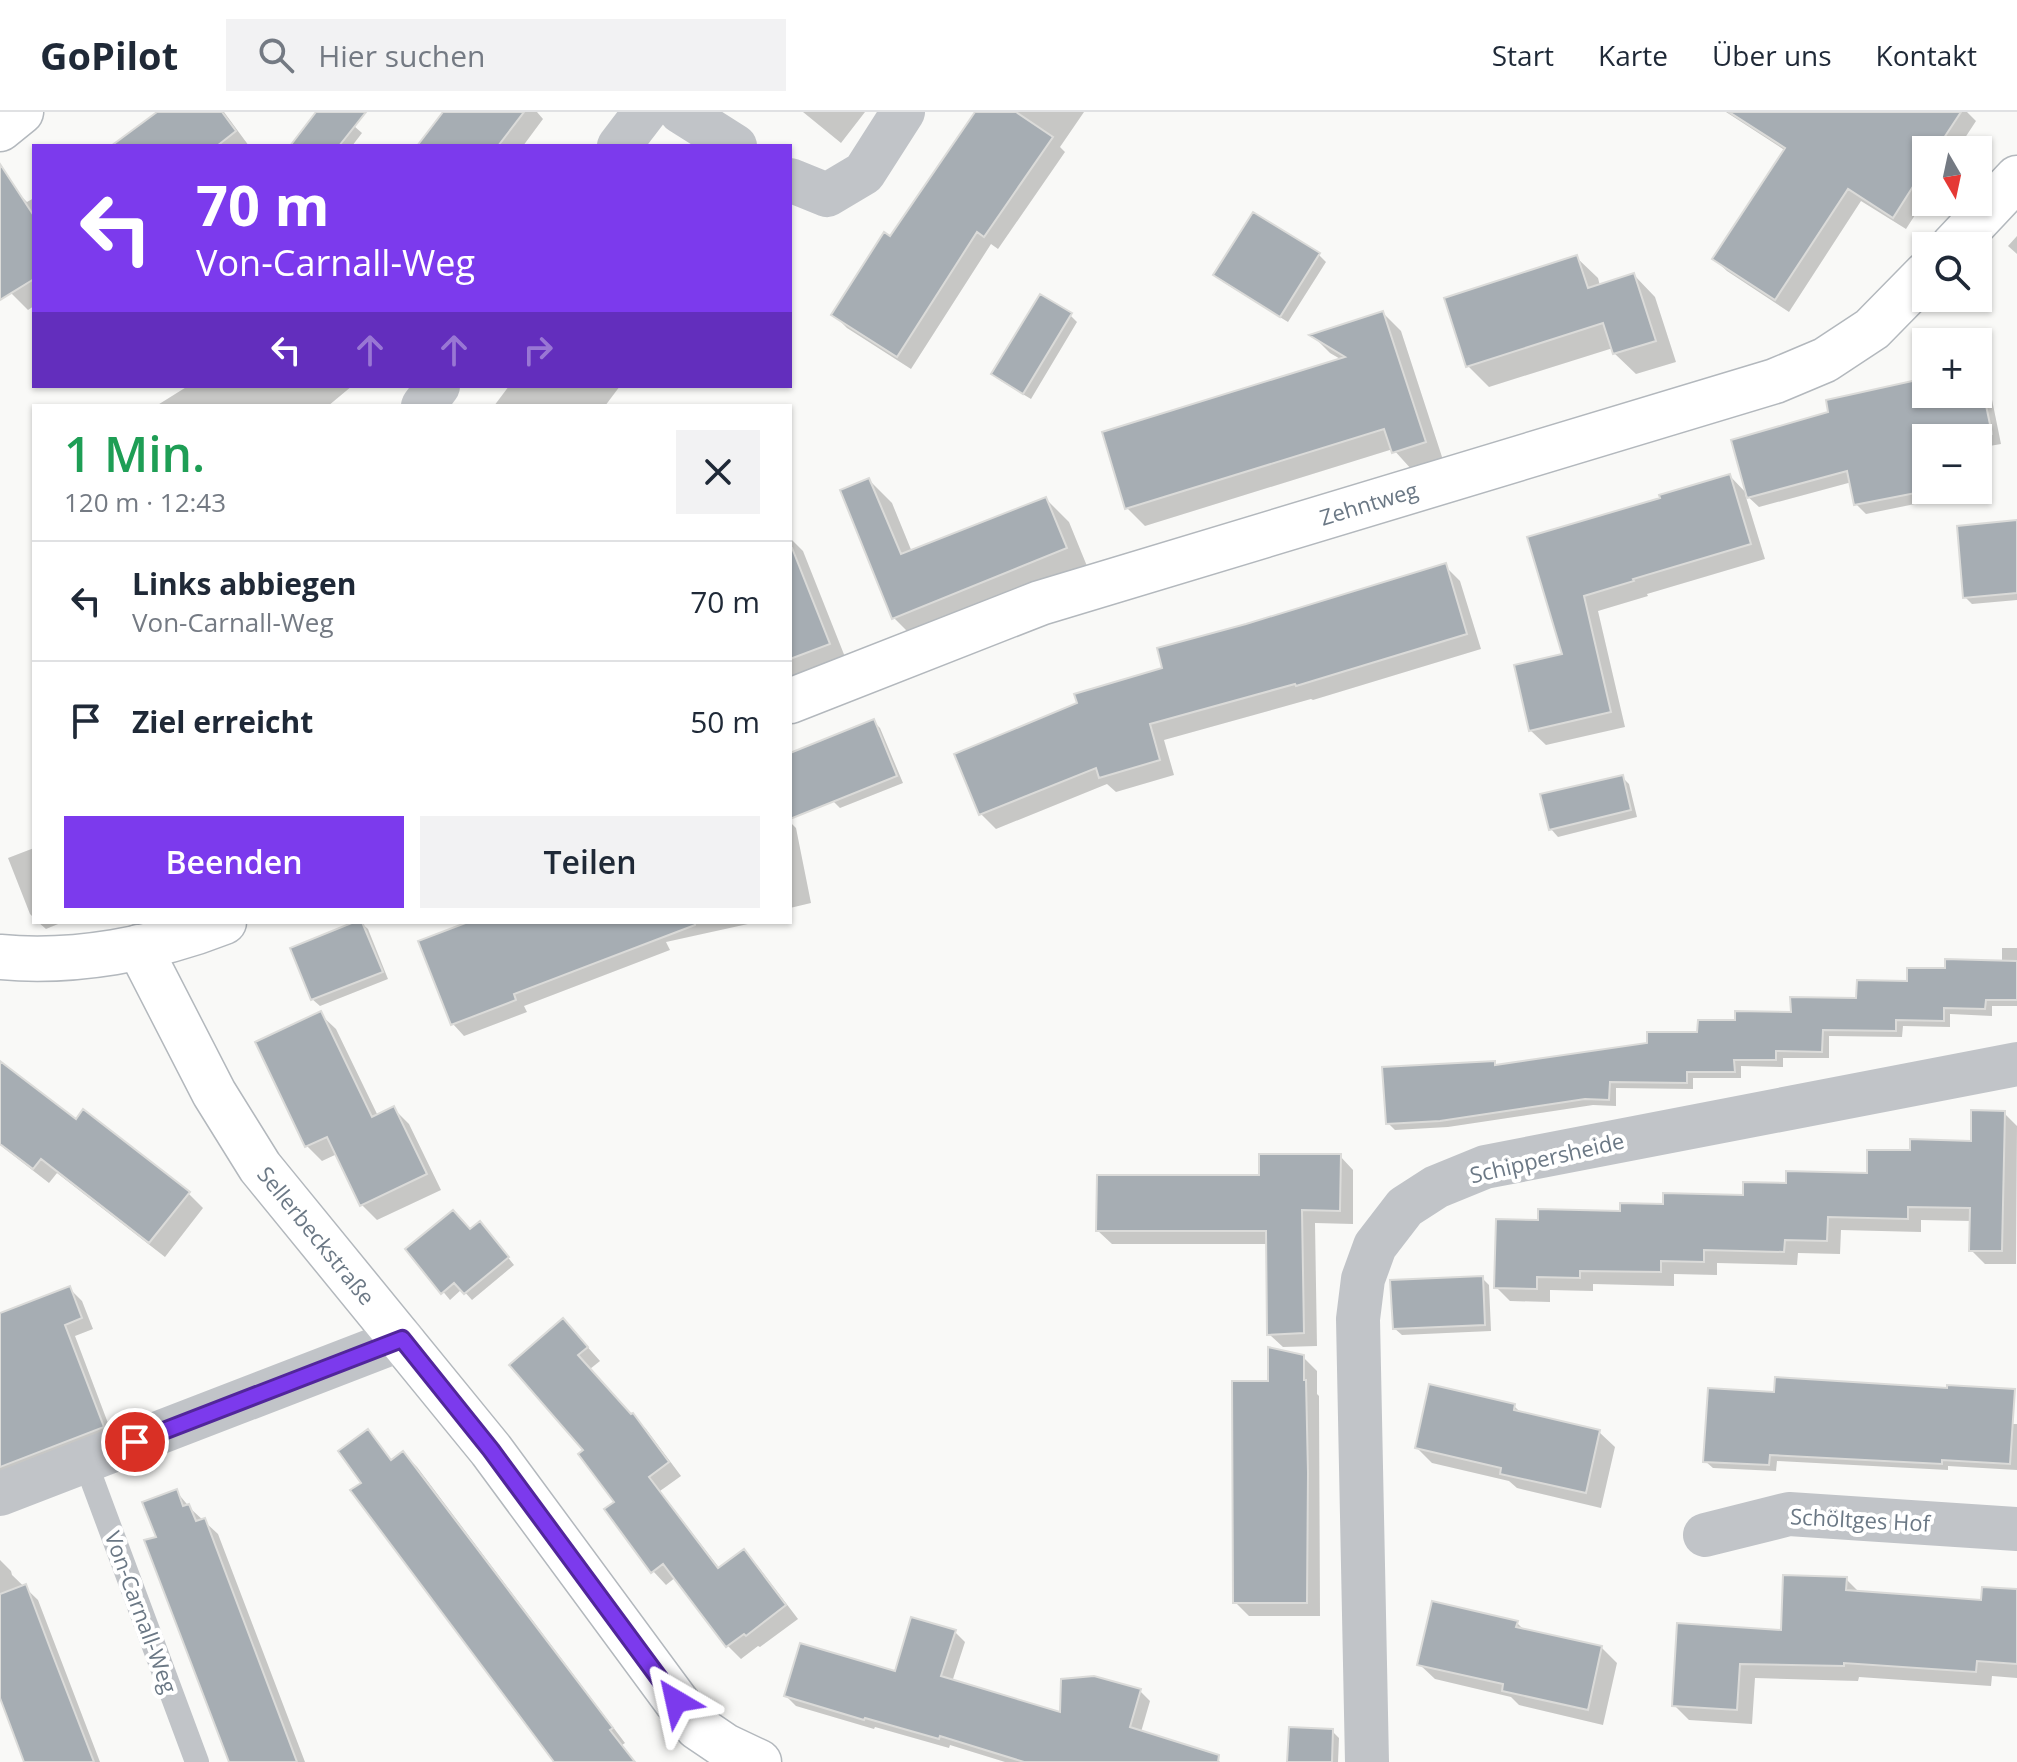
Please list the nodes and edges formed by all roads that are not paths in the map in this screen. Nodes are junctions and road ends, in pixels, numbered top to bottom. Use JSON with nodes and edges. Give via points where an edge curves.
{"nodes":[{"id":1,"x":21,"y":112,"type":"edge"},
{"id":2,"x":645,"y":112,"type":"edge"},
{"id":3,"x":681,"y":112,"type":"edge"},
{"id":4,"x":903,"y":112,"type":"edge"},
{"id":5,"x":0,"y":129,"type":"edge"},
{"id":6,"x":621,"y":144,"type":"edge"},
{"id":7,"x":732,"y":144,"type":"edge"},
{"id":8,"x":2017,"y":178,"type":"edge"},
{"id":9,"x":792,"y":181,"type":"edge"},
{"id":10,"x":1966,"y":232,"type":"edge"},
{"id":11,"x":1912,"y":288,"type":"edge"},
{"id":12,"x":792,"y":700,"type":"edge"},
{"id":13,"x":219,"y":924,"type":"edge"},
{"id":14,"x":139,"y":947,"type":"junction"},
{"id":15,"x":0,"y":957,"type":"edge"},
{"id":16,"x":2017,"y":1064,"type":"edge"},
{"id":17,"x":402,"y":1339,"type":"junction"},
{"id":18,"x":85,"y":1461,"type":"junction"},
{"id":19,"x":0,"y":1494,"type":"edge"},
{"id":20,"x":2017,"y":1529,"type":"edge"},
{"id":21,"x":1705,"y":1535,"type":"dead end"},
{"id":22,"x":737,"y":1757,"type":"edge"},
{"id":23,"x":197,"y":1762,"type":"edge"},
{"id":24,"x":1367,"y":1762,"type":"edge"}],
"edges":[{"from":1,"to":5,"type":"street"},
{"from":2,"to":6,"type":"street"},
{"from":3,"to":7,"type":"street"},
{"from":4,"to":9,"type":"street","via":[[864,173],[827,195]]},
{"from":8,"to":10,"type":"street"},
{"from":11,"to":12,"type":"street","name":"Zehntweg","via":[[1872,329],[1825,360],[1775,381],[1040,603]]},
{"from":13,"to":14,"type":"street"},
{"from":14,"to":15,"type":"street","via":[[93,955]]},
{"from":14,"to":17,"type":"street","name":"Sellerbeckstraße","via":[[214,1093],[260,1167]]},
{"from":16,"to":24,"type":"street","name":"Schippersheide","via":[[1485,1167],[1436,1187],[1405,1207],[1375,1246],[1363,1279],[1358,1319]]},
{"from":17,"to":18,"type":"street"},
{"from":17,"to":22,"type":"street","name":"Sellerbeckstraße","via":[[676,1701],[697,1727]]},
{"from":18,"to":19,"type":"street"},
{"from":18,"to":23,"type":"lane","name":"Von-Carnall-Weg"},
{"from":20,"to":21,"type":"street","name":"Schöltges Hof","via":[[1789,1514]]}]}
